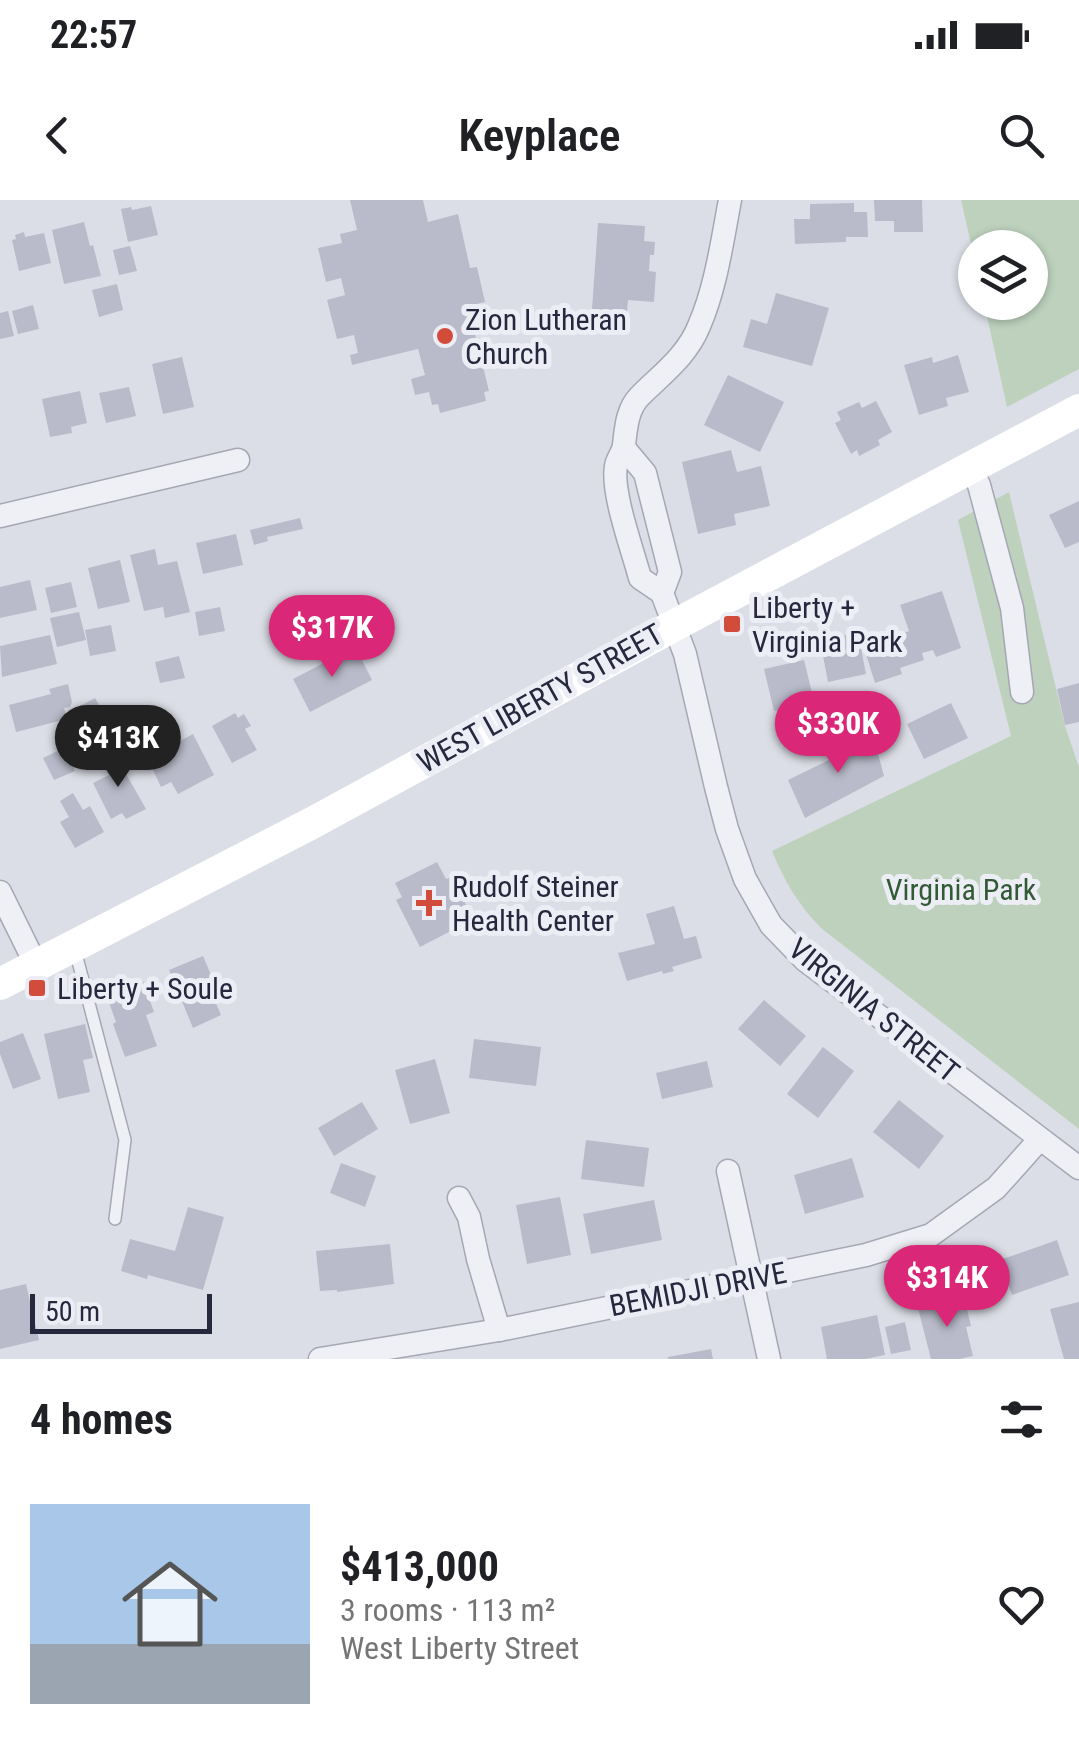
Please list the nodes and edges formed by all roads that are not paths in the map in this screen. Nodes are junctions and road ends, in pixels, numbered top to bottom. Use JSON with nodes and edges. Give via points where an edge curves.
{"nodes":[{"id":1,"x":730,"y":200,"type":"edge"},
{"id":2,"x":1079,"y":410,"type":"edge"},
{"id":3,"x":238,"y":460,"type":"dead end"},
{"id":4,"x":970,"y":468,"type":"junction"},
{"id":5,"x":0,"y":516,"type":"edge"},
{"id":6,"x":675,"y":625,"type":"junction"},
{"id":7,"x":1022,"y":692,"type":"dead end"},
{"id":8,"x":0,"y":892,"type":"edge"},
{"id":9,"x":74,"y":946,"type":"junction"},
{"id":10,"x":36,"y":965,"type":"junction"},
{"id":11,"x":0,"y":984,"type":"edge"},
{"id":12,"x":1040,"y":1140,"type":"junction"},
{"id":13,"x":1079,"y":1168,"type":"edge"},
{"id":14,"x":728,"y":1171,"type":"dead end"},
{"id":15,"x":459,"y":1198,"type":"dead end"},
{"id":16,"x":115,"y":1220,"type":"dead end"},
{"id":17,"x":753,"y":1278,"type":"junction"},
{"id":18,"x":498,"y":1330,"type":"junction"},
{"id":19,"x":320,"y":1359,"type":"edge"},
{"id":20,"x":769,"y":1359,"type":"edge"}],
"edges":[{"from":1,"to":6,"type":"street","name":"VIRGINIA STREET","via":[[699,328],[679,359],[638,398],[624,432],[624,448],[645,473],[670,572],[662,593]]},
{"from":2,"to":4,"type":"main road","name":"WEST LIBERTY STREET"},
{"from":3,"to":5,"type":"street"},
{"from":4,"to":6,"type":"main road","name":"WEST LIBERTY STREET"},
{"from":4,"to":7,"type":"street","via":[[1012,608]]},
{"from":6,"to":9,"type":"main road","name":"WEST LIBERTY STREET"},
{"from":6,"to":12,"type":"street","name":"VIRGINIA STREET","via":[[727,829],[771,926],[805,960]]},
{"from":8,"to":10,"type":"street"},
{"from":9,"to":10,"type":"main road","name":"WEST LIBERTY STREET"},
{"from":9,"to":16,"type":"lane","via":[[125,1140]]},
{"from":10,"to":11,"type":"main road","name":"WEST LIBERTY STREET"},
{"from":12,"to":13,"type":"street","name":"VIRGINIA STREET"},
{"from":12,"to":17,"type":"street","name":"BEMIDJI DRIVE","via":[[996,1188],[931,1234]]},
{"from":14,"to":17,"type":"street"},
{"from":15,"to":18,"type":"street","via":[[470,1217]]},
{"from":17,"to":18,"type":"street","name":"BEMIDJI DRIVE"},
{"from":17,"to":20,"type":"street"},
{"from":18,"to":19,"type":"street","name":"BEMIDJI DRIVE"}]}
